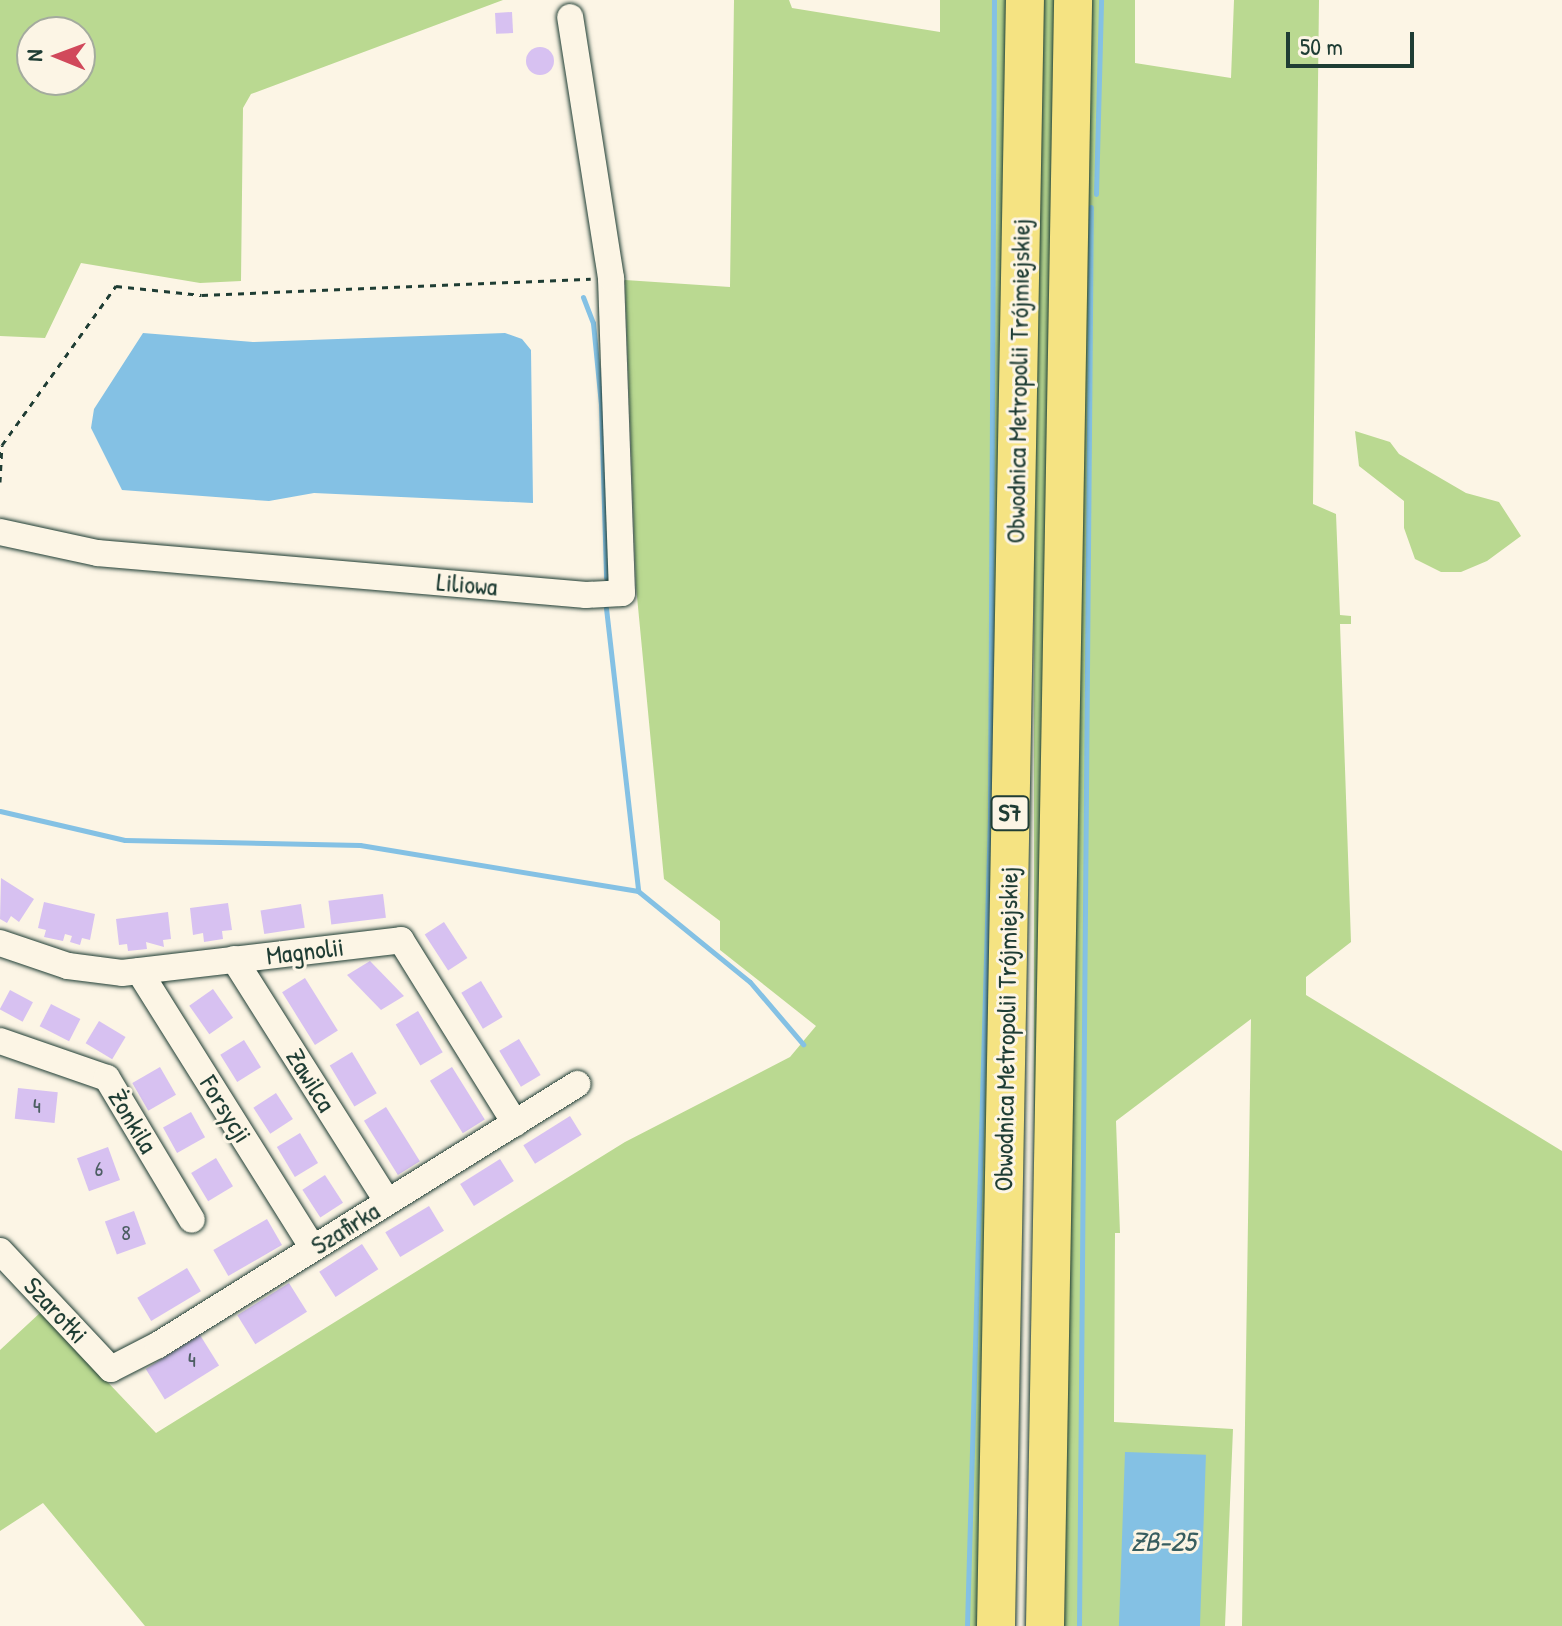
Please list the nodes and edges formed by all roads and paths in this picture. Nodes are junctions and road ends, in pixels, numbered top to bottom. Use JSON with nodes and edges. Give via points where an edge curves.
{"nodes":[{"id":1,"x":1025,"y":0,"type":"edge"},
{"id":2,"x":1073,"y":0,"type":"edge"},
{"id":3,"x":570,"y":17,"type":"dead end"},
{"id":4,"x":611,"y":278,"type":"junction"},
{"id":5,"x":0,"y":482,"type":"edge"},
{"id":6,"x":0,"y":532,"type":"edge"},
{"id":7,"x":3,"y":953,"type":"edge"},
{"id":8,"x":234,"y":959,"type":"junction"},
{"id":9,"x":139,"y":971,"type":"junction"},
{"id":10,"x":0,"y":1041,"type":"edge"},
{"id":11,"x":578,"y":1084,"type":"dead end"},
{"id":12,"x":515,"y":1123,"type":"junction"},
{"id":13,"x":387,"y":1201,"type":"junction"},
{"id":14,"x":192,"y":1220,"type":"dead end"},
{"id":15,"x":312,"y":1247,"type":"junction"},
{"id":16,"x":0,"y":1251,"type":"edge"},
{"id":17,"x":111,"y":1369,"type":"joint"},
{"id":18,"x":996,"y":1626,"type":"edge"},
{"id":19,"x":1045,"y":1626,"type":"edge"}],
"edges":[{"from":1,"to":18,"type":"highway","name":"Obwodnica Metropolii Trójmiejskiej","number":"S7"},
{"from":2,"to":19,"type":"highway","name":"Obwodnica Metropolii Trójmiejskiej","number":"S7"},
{"from":3,"to":4,"type":"street","name":"Liliowa"},
{"from":4,"to":5,"type":"path","via":[[202,295],[116,286],[2,445]]},
{"from":4,"to":6,"type":"street","name":"Liliowa","via":[[622,593],[586,595],[97,553]]},
{"from":7,"to":9,"type":"street","name":"Magnolii","via":[[101,972]]},
{"from":8,"to":9,"type":"street","name":"Magnolii"},
{"from":8,"to":12,"type":"street","name":"Magnolii","via":[[401,940]]},
{"from":8,"to":13,"type":"street","name":"Zawilca"},
{"from":9,"to":15,"type":"street","name":"Forsycji"},
{"from":10,"to":14,"type":"street","name":"Żonkila","via":[[107,1078]]},
{"from":11,"to":12,"type":"street","name":"Szafirka"},
{"from":12,"to":13,"type":"street","name":"Szafirka"},
{"from":13,"to":15,"type":"street","name":"Szafirka"},
{"from":15,"to":17,"type":"street","name":"Szafirka"},
{"from":16,"to":17,"type":"street","name":"Szarotki"}]}
